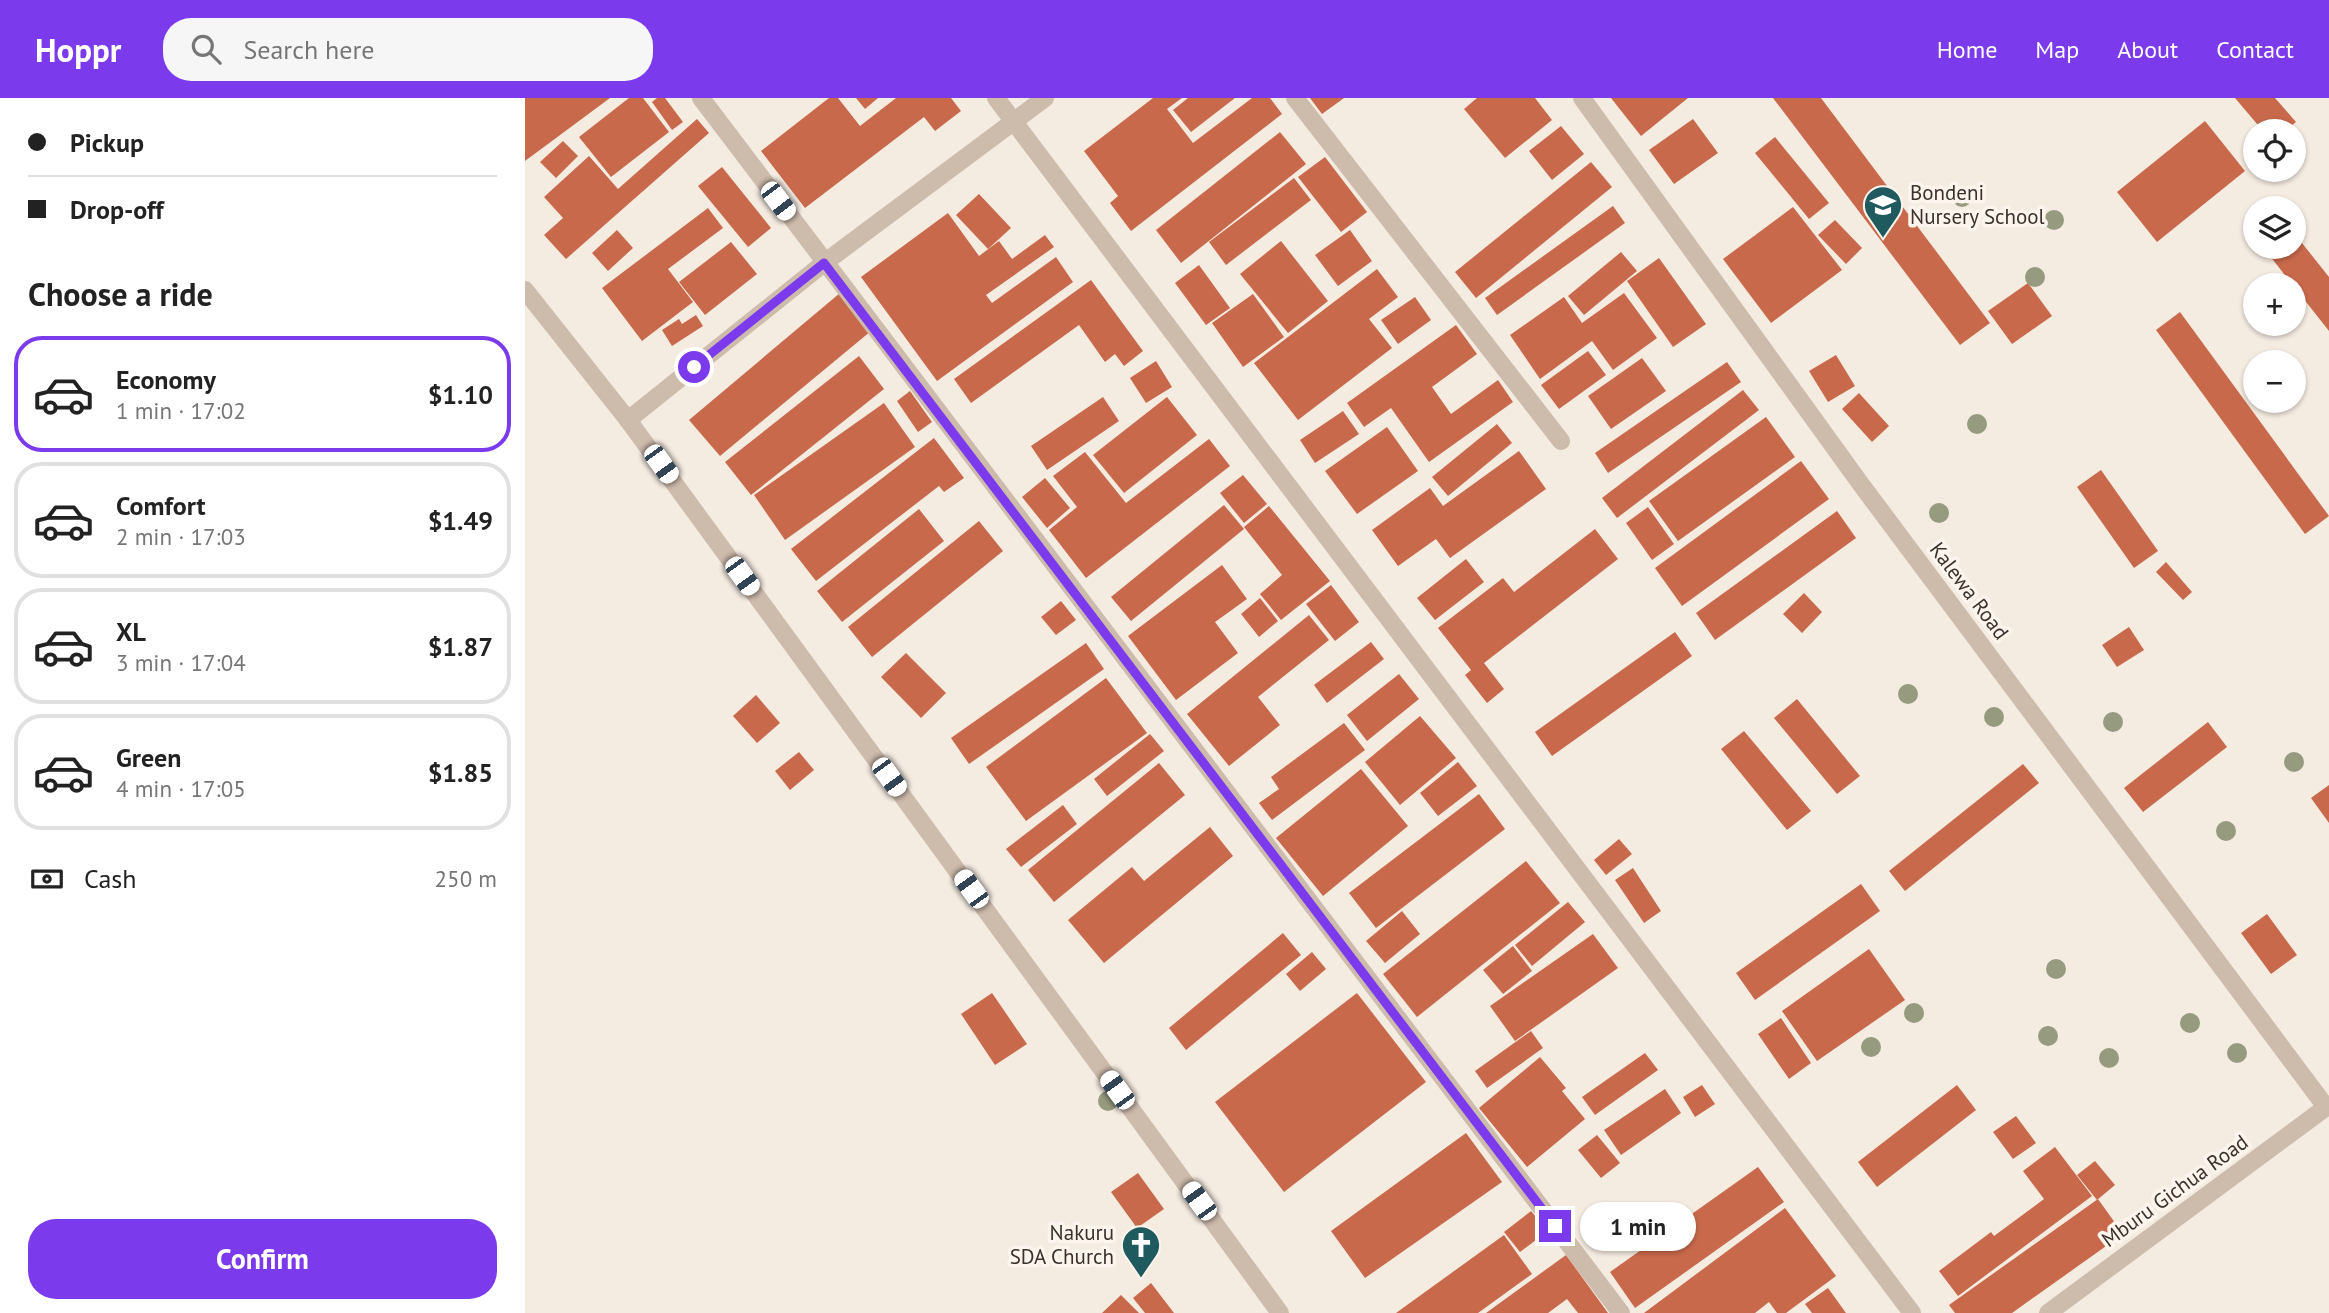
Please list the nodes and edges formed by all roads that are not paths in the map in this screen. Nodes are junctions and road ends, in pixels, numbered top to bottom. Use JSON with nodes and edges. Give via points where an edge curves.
{"nodes":[{"id":1,"x":701,"y":98,"type":"edge"},
{"id":2,"x":996,"y":98,"type":"edge"},
{"id":3,"x":1045,"y":98,"type":"edge"},
{"id":4,"x":1295,"y":98,"type":"edge"},
{"id":5,"x":1582,"y":98,"type":"edge"},
{"id":6,"x":1014,"y":122,"type":"junction"},
{"id":7,"x":824,"y":263,"type":"junction"},
{"id":8,"x":525,"y":290,"type":"edge"},
{"id":9,"x":628,"y":420,"type":"junction"},
{"id":10,"x":1561,"y":441,"type":"dead end"},
{"id":11,"x":2328,"y":1106,"type":"edge"},
{"id":12,"x":1280,"y":1313,"type":"edge"},
{"id":13,"x":1621,"y":1313,"type":"edge"},
{"id":14,"x":1913,"y":1313,"type":"edge"},
{"id":15,"x":2048,"y":1313,"type":"edge"}],
"edges":[{"from":1,"to":7,"type":"street"},
{"from":2,"to":6,"type":"street"},
{"from":3,"to":6,"type":"street"},
{"from":4,"to":10,"type":"street"},
{"from":5,"to":11,"type":"street","name":"Kalewa Road","via":[[1860,483]]},
{"from":6,"to":7,"type":"street"},
{"from":6,"to":14,"type":"street"},
{"from":7,"to":9,"type":"street"},
{"from":7,"to":13,"type":"street"},
{"from":8,"to":9,"type":"street"},
{"from":9,"to":12,"type":"street"},
{"from":11,"to":15,"type":"street","name":"Mburu Gichua Road"}]}
